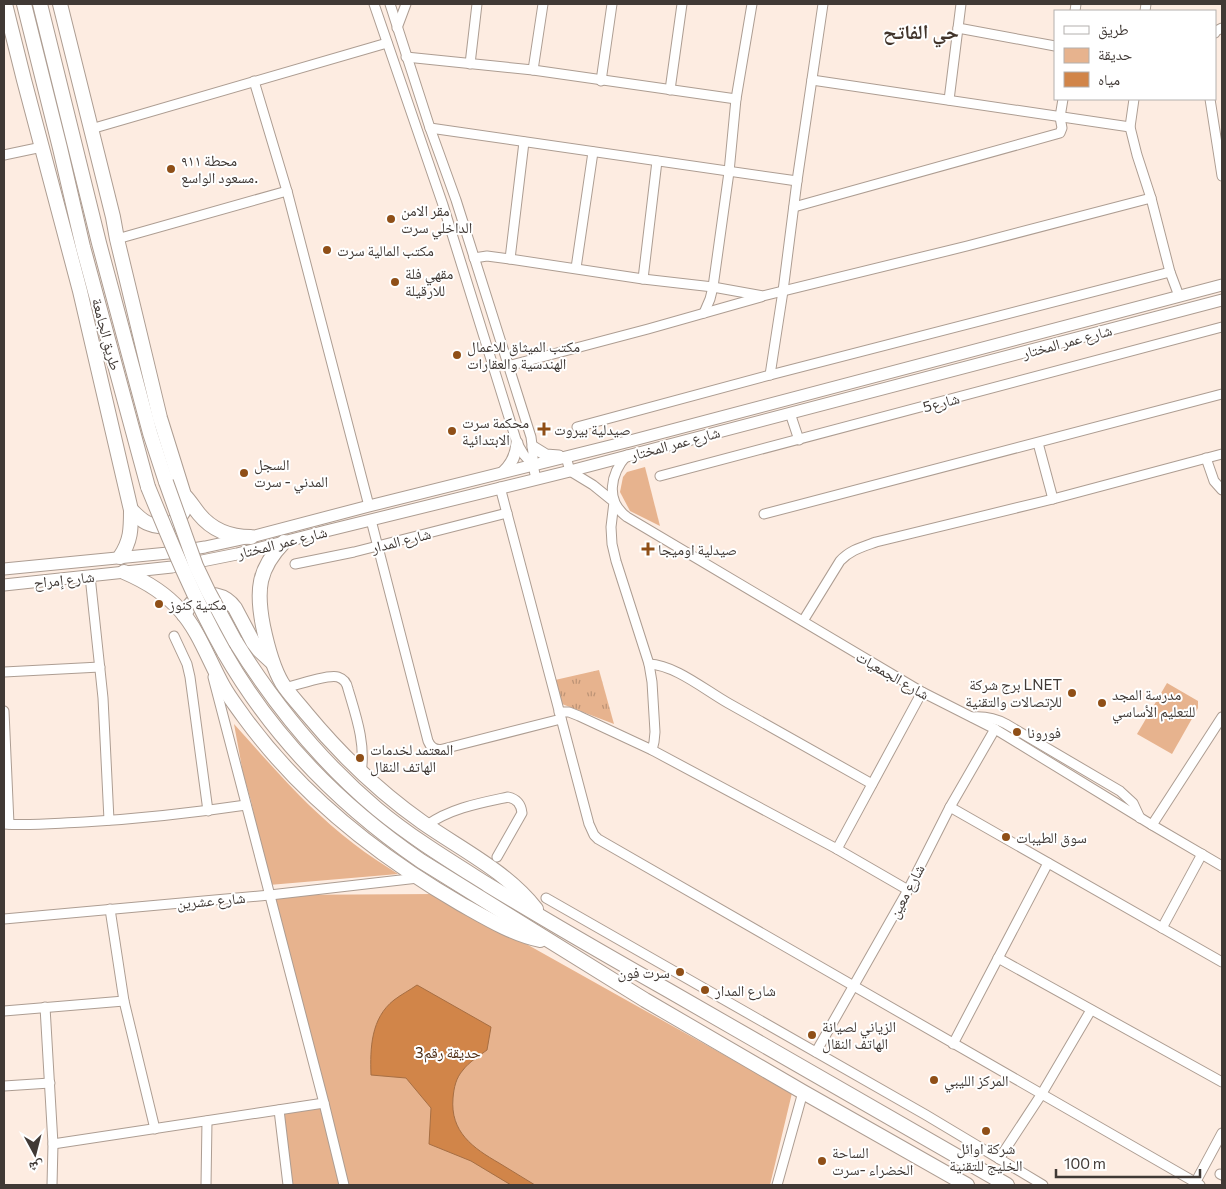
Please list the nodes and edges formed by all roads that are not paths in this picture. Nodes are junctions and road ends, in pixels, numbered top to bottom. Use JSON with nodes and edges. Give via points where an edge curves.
{"nodes":[{"id":1,"x":5,"y":4,"type":"edge"},
{"id":2,"x":24,"y":4,"type":"edge"},
{"id":3,"x":40,"y":4,"type":"edge"},
{"id":4,"x":60,"y":4,"type":"edge"},
{"id":5,"x":374,"y":4,"type":"edge"},
{"id":6,"x":390,"y":4,"type":"edge"},
{"id":7,"x":406,"y":4,"type":"edge"},
{"id":8,"x":477,"y":4,"type":"edge"},
{"id":9,"x":543,"y":4,"type":"edge"},
{"id":10,"x":612,"y":4,"type":"edge"},
{"id":11,"x":682,"y":4,"type":"edge"},
{"id":12,"x":752,"y":4,"type":"edge"},
{"id":13,"x":823,"y":4,"type":"edge"},
{"id":14,"x":961,"y":4,"type":"edge"},
{"id":15,"x":397,"y":28,"type":"junction"},
{"id":16,"x":958,"y":28,"type":"junction"},
{"id":17,"x":387,"y":43,"type":"junction"},
{"id":18,"x":1054,"y":46,"type":"edge"},
{"id":19,"x":406,"y":57,"type":"junction"},
{"id":20,"x":470,"y":64,"type":"junction"},
{"id":21,"x":533,"y":70,"type":"junction"},
{"id":22,"x":812,"y":80,"type":"junction"},
{"id":23,"x":254,"y":81,"type":"junction"},
{"id":24,"x":601,"y":81,"type":"junction"},
{"id":25,"x":670,"y":90,"type":"junction"},
{"id":26,"x":736,"y":99,"type":"junction"},
{"id":27,"x":949,"y":100,"type":"junction"},
{"id":28,"x":1063,"y":100,"type":"edge"},
{"id":29,"x":1134,"y":100,"type":"edge"},
{"id":30,"x":1210,"y":100,"type":"edge"},
{"id":31,"x":1212,"y":113,"type":"junction"},
{"id":32,"x":1222,"y":113,"type":"edge"},
{"id":33,"x":1060,"y":117,"type":"junction"},
{"id":34,"x":430,"y":128,"type":"junction"},
{"id":35,"x":1130,"y":128,"type":"junction"},
{"id":36,"x":91,"y":129,"type":"junction"},
{"id":37,"x":524,"y":142,"type":"junction"},
{"id":38,"x":42,"y":147,"type":"junction"},
{"id":39,"x":60,"y":148,"type":"junction"},
{"id":40,"x":592,"y":152,"type":"junction"},
{"id":41,"x":4,"y":155,"type":"edge"},
{"id":42,"x":657,"y":161,"type":"junction"},
{"id":43,"x":729,"y":172,"type":"junction"},
{"id":44,"x":1222,"y":176,"type":"edge"},
{"id":45,"x":797,"y":181,"type":"junction"},
{"id":46,"x":287,"y":191,"type":"junction"},
{"id":47,"x":1151,"y":198,"type":"junction"},
{"id":48,"x":456,"y":200,"type":"junction"},
{"id":49,"x":444,"y":205,"type":"junction"},
{"id":50,"x":794,"y":207,"type":"junction"},
{"id":51,"x":117,"y":238,"type":"junction"},
{"id":52,"x":67,"y":244,"type":"junction"},
{"id":53,"x":474,"y":258,"type":"junction"},
{"id":54,"x":510,"y":259,"type":"junction"},
{"id":55,"x":576,"y":268,"type":"junction"},
{"id":56,"x":1170,"y":272,"type":"junction"},
{"id":57,"x":642,"y":279,"type":"junction"},
{"id":58,"x":1222,"y":285,"type":"edge"},
{"id":59,"x":713,"y":288,"type":"junction"},
{"id":60,"x":783,"y":291,"type":"junction"},
{"id":61,"x":763,"y":296,"type":"junction"},
{"id":62,"x":1179,"y":296,"type":"junction"},
{"id":63,"x":1222,"y":300,"type":"edge"},
{"id":64,"x":704,"y":313,"type":"junction"},
{"id":65,"x":1222,"y":327,"type":"edge"},
{"id":66,"x":508,"y":366,"type":"junction"},
{"id":67,"x":770,"y":375,"type":"junction"},
{"id":68,"x":1222,"y":394,"type":"edge"},
{"id":69,"x":790,"y":413,"type":"junction"},
{"id":70,"x":578,"y":427,"type":"dead end"},
{"id":71,"x":799,"y":440,"type":"junction"},
{"id":72,"x":1038,"y":442,"type":"junction"},
{"id":73,"x":517,"y":443,"type":"junction"},
{"id":74,"x":532,"y":447,"type":"junction"},
{"id":75,"x":1222,"y":454,"type":"edge"},
{"id":76,"x":627,"y":455,"type":"junction"},
{"id":77,"x":566,"y":457,"type":"junction"},
{"id":78,"x":1206,"y":458,"type":"junction"},
{"id":79,"x":532,"y":465,"type":"junction"},
{"id":80,"x":570,"y":470,"type":"junction"},
{"id":81,"x":503,"y":472,"type":"junction"},
{"id":82,"x":660,"y":476,"type":"dead end"},
{"id":83,"x":536,"y":479,"type":"junction"},
{"id":84,"x":500,"y":487,"type":"junction"},
{"id":85,"x":1222,"y":490,"type":"edge"},
{"id":86,"x":184,"y":496,"type":"junction"},
{"id":87,"x":1053,"y":499,"type":"junction"},
{"id":88,"x":614,"y":502,"type":"junction"},
{"id":89,"x":369,"y":506,"type":"junction"},
{"id":90,"x":131,"y":510,"type":"junction"},
{"id":91,"x":507,"y":513,"type":"junction"},
{"id":92,"x":764,"y":514,"type":"dead end"},
{"id":93,"x":371,"y":520,"type":"junction"},
{"id":94,"x":251,"y":537,"type":"junction"},
{"id":95,"x":284,"y":542,"type":"junction"},
{"id":96,"x":377,"y":546,"type":"junction"},
{"id":97,"x":120,"y":557,"type":"junction"},
{"id":98,"x":295,"y":564,"type":"dead end"},
{"id":99,"x":4,"y":569,"type":"edge"},
{"id":100,"x":124,"y":572,"type":"junction"},
{"id":101,"x":90,"y":576,"type":"junction"},
{"id":102,"x":4,"y":585,"type":"edge"},
{"id":103,"x":184,"y":615,"type":"junction"},
{"id":104,"x":803,"y":621,"type":"junction"},
{"id":105,"x":174,"y":636,"type":"dead end"},
{"id":106,"x":273,"y":662,"type":"junction"},
{"id":107,"x":649,"y":664,"type":"junction"},
{"id":108,"x":100,"y":667,"type":"junction"},
{"id":109,"x":213,"y":668,"type":"junction"},
{"id":110,"x":4,"y":672,"type":"edge"},
{"id":111,"x":285,"y":688,"type":"junction"},
{"id":112,"x":922,"y":692,"type":"junction"},
{"id":113,"x":4,"y":711,"type":"edge"},
{"id":114,"x":560,"y":715,"type":"junction"},
{"id":115,"x":970,"y":717,"type":"junction"},
{"id":116,"x":1222,"y":718,"type":"edge"},
{"id":117,"x":4,"y":719,"type":"edge"},
{"id":118,"x":994,"y":729,"type":"junction"},
{"id":119,"x":652,"y":750,"type":"junction"},
{"id":120,"x":361,"y":773,"type":"junction"},
{"id":121,"x":872,"y":784,"type":"junction"},
{"id":122,"x":246,"y":805,"type":"junction"},
{"id":123,"x":950,"y":807,"type":"junction"},
{"id":124,"x":208,"y":811,"type":"junction"},
{"id":125,"x":1140,"y":818,"type":"junction"},
{"id":126,"x":109,"y":820,"type":"junction"},
{"id":127,"x":7,"y":824,"type":"edge"},
{"id":128,"x":427,"y":825,"type":"junction"},
{"id":129,"x":1152,"y":825,"type":"junction"},
{"id":130,"x":837,"y":849,"type":"junction"},
{"id":131,"x":1202,"y":854,"type":"junction"},
{"id":132,"x":497,"y":857,"type":"dead end"},
{"id":133,"x":1048,"y":863,"type":"junction"},
{"id":134,"x":1222,"y":866,"type":"edge"},
{"id":135,"x":418,"y":878,"type":"junction"},
{"id":136,"x":908,"y":890,"type":"junction"},
{"id":137,"x":270,"y":895,"type":"junction"},
{"id":138,"x":546,"y":898,"type":"dead end"},
{"id":139,"x":110,"y":909,"type":"junction"},
{"id":140,"x":543,"y":918,"type":"junction"},
{"id":141,"x":4,"y":919,"type":"edge"},
{"id":142,"x":1162,"y":928,"type":"junction"},
{"id":143,"x":553,"y":943,"type":"junction"},
{"id":144,"x":998,"y":958,"type":"junction"},
{"id":145,"x":1222,"y":962,"type":"edge"},
{"id":146,"x":854,"y":987,"type":"junction"},
{"id":147,"x":124,"y":1001,"type":"junction"},
{"id":148,"x":45,"y":1008,"type":"junction"},
{"id":149,"x":1091,"y":1010,"type":"junction"},
{"id":150,"x":4,"y":1011,"type":"edge"},
{"id":151,"x":953,"y":1044,"type":"junction"},
{"id":152,"x":816,"y":1052,"type":"junction"},
{"id":153,"x":1222,"y":1082,"type":"edge"},
{"id":154,"x":50,"y":1083,"type":"junction"},
{"id":155,"x":4,"y":1086,"type":"edge"},
{"id":156,"x":804,"y":1092,"type":"junction"},
{"id":157,"x":1042,"y":1094,"type":"junction"},
{"id":158,"x":324,"y":1102,"type":"junction"},
{"id":159,"x":279,"y":1110,"type":"junction"},
{"id":160,"x":207,"y":1120,"type":"junction"},
{"id":161,"x":155,"y":1129,"type":"junction"},
{"id":162,"x":1222,"y":1134,"type":"edge"},
{"id":163,"x":53,"y":1144,"type":"junction"},
{"id":164,"x":999,"y":1159,"type":"junction"},
{"id":165,"x":1197,"y":1184,"type":"edge"},
{"id":166,"x":52,"y":1185,"type":"edge"},
{"id":167,"x":206,"y":1185,"type":"edge"},
{"id":168,"x":288,"y":1185,"type":"edge"},
{"id":169,"x":344,"y":1185,"type":"edge"},
{"id":170,"x":777,"y":1185,"type":"edge"},
{"id":171,"x":967,"y":1185,"type":"edge"},
{"id":172,"x":1007,"y":1185,"type":"edge"},
{"id":173,"x":1043,"y":1185,"type":"edge"}],
"edges":[{"from":1,"to":38,"type":"highway"},
{"from":2,"to":39,"type":"highway","name":"طريق الجامعة"},
{"from":3,"to":140,"type":"highway","bridge":true,"via":[[150,434],[196,566],[212,600],[255,673],[282,710],[350,785],[434,852]]},
{"from":4,"to":36,"type":"highway"},
{"from":5,"to":17,"type":"street"},
{"from":6,"to":15,"type":"street"},
{"from":7,"to":15,"type":"street"},
{"from":8,"to":20,"type":"street"},
{"from":9,"to":21,"type":"street"},
{"from":10,"to":24,"type":"street"},
{"from":11,"to":25,"type":"street"},
{"from":12,"to":26,"type":"street"},
{"from":13,"to":22,"type":"street"},
{"from":14,"to":16,"type":"street"},
{"from":15,"to":19,"type":"street"},
{"from":16,"to":18,"type":"street"},
{"from":16,"to":27,"type":"street"},
{"from":17,"to":23,"type":"street"},
{"from":17,"to":49,"type":"street"},
{"from":19,"to":20,"type":"street"},
{"from":19,"to":34,"type":"street"},
{"from":20,"to":21,"type":"street"},
{"from":21,"to":24,"type":"street"},
{"from":22,"to":27,"type":"street"},
{"from":22,"to":45,"type":"street"},
{"from":23,"to":36,"type":"street"},
{"from":23,"to":46,"type":"street"},
{"from":24,"to":25,"type":"street"},
{"from":25,"to":26,"type":"street"},
{"from":26,"to":43,"type":"street"},
{"from":27,"to":33,"type":"street"},
{"from":28,"to":33,"type":"street"},
{"from":29,"to":35,"type":"street"},
{"from":30,"to":31,"type":"street"},
{"from":31,"to":32,"type":"street"},
{"from":31,"to":44,"type":"street"},
{"from":33,"to":35,"type":"street"},
{"from":33,"to":50,"type":"street","via":[[1060,133]]},
{"from":34,"to":37,"type":"street"},
{"from":34,"to":48,"type":"street"},
{"from":35,"to":47,"type":"street"},
{"from":36,"to":51,"type":"highway"},
{"from":37,"to":40,"type":"street"},
{"from":37,"to":54,"type":"street"},
{"from":38,"to":41,"type":"street"},
{"from":38,"to":52,"type":"highway"},
{"from":39,"to":52,"type":"highway","via":[[56,166],[67,211]]},
{"from":39,"to":143,"type":"highway","name":"طريق الجامعة","bridge":true,"via":[[83,247],[148,487],[194,596],[247,690],[273,725],[336,793],[391,840]]},
{"from":40,"to":42,"type":"street"},
{"from":40,"to":55,"type":"street"},
{"from":42,"to":43,"type":"street"},
{"from":42,"to":57,"type":"street"},
{"from":43,"to":45,"type":"street"},
{"from":43,"to":59,"type":"street"},
{"from":45,"to":50,"type":"street"},
{"from":46,"to":51,"type":"street"},
{"from":46,"to":89,"type":"street"},
{"from":47,"to":56,"type":"street"},
{"from":47,"to":60,"type":"street"},
{"from":48,"to":49,"type":"street"},
{"from":48,"to":53,"type":"street"},
{"from":49,"to":73,"type":"street"},
{"from":50,"to":60,"type":"street"},
{"from":51,"to":86,"type":"highway","via":[[160,418]]},
{"from":52,"to":90,"type":"highway"},
{"from":53,"to":54,"type":"street"},
{"from":53,"to":66,"type":"street"},
{"from":54,"to":55,"type":"street"},
{"from":55,"to":57,"type":"street"},
{"from":56,"to":62,"type":"street"},
{"from":56,"to":67,"type":"street"},
{"from":57,"to":59,"type":"street"},
{"from":58,"to":62,"type":"main road","name":"شارع عمر المختار"},
{"from":59,"to":61,"type":"street"},
{"from":59,"to":64,"type":"street"},
{"from":60,"to":61,"type":"street"},
{"from":60,"to":67,"type":"street"},
{"from":61,"to":64,"type":"street"},
{"from":62,"to":77,"type":"main road","name":"شارع عمر المختار"},
{"from":63,"to":69,"type":"main road","name":"شارع عمر المختار"},
{"from":64,"to":66,"type":"street"},
{"from":65,"to":71,"type":"street","name":"شارع5"},
{"from":66,"to":74,"type":"street"},
{"from":67,"to":70,"type":"street"},
{"from":68,"to":72,"type":"street"},
{"from":69,"to":71,"type":"street"},
{"from":69,"to":76,"type":"main road","name":"شارع عمر المختار"},
{"from":71,"to":82,"type":"street","name":"شارع5"},
{"from":72,"to":87,"type":"street"},
{"from":72,"to":92,"type":"street"},
{"from":73,"to":79,"type":"street"},
{"from":73,"to":81,"type":"main road","via":[[515,456]]},
{"from":74,"to":77,"type":"main road","via":[[546,455]]},
{"from":74,"to":79,"type":"street"},
{"from":75,"to":78,"type":"street"},
{"from":76,"to":80,"type":"main road","name":"شارع عمر المختار"},
{"from":76,"to":88,"type":"street","via":[[614,475]]},
{"from":77,"to":79,"type":"main road","name":"شارع عمر المختار"},
{"from":77,"to":80,"type":"street"},
{"from":78,"to":85,"type":"street","via":[[1214,481]]},
{"from":78,"to":87,"type":"street"},
{"from":79,"to":81,"type":"main road","name":"شارع عمر المختار"},
{"from":79,"to":83,"type":"street"},
{"from":80,"to":83,"type":"main road","name":"شارع عمر المختار"},
{"from":80,"to":88,"type":"street","name":"شارع الجمعيات"},
{"from":81,"to":89,"type":"main road","name":"شارع عمر المختار"},
{"from":83,"to":84,"type":"main road","name":"شارع عمر المختار"},
{"from":84,"to":91,"type":"street"},
{"from":84,"to":93,"type":"main road","name":"شارع عمر المختار"},
{"from":86,"to":90,"type":"highway","via":[[182,514],[167,525],[148,524]]},
{"from":86,"to":94,"type":"highway","via":[[216,529],[239,537]]},
{"from":87,"to":104,"type":"street","via":[[876,542],[847,554],[840,560]]},
{"from":88,"to":104,"type":"street","name":"شارع الجمعيات","via":[[627,518]]},
{"from":88,"to":107,"type":"street","via":[[613,552]]},
{"from":89,"to":94,"type":"main road","name":"شارع عمر المختار"},
{"from":90,"to":97,"type":"highway","via":[[129,542]]},
{"from":91,"to":96,"type":"street","name":"شارع المدار"},
{"from":91,"to":114,"type":"street"},
{"from":93,"to":95,"type":"main road","name":"شارع عمر المختار"},
{"from":93,"to":96,"type":"street"},
{"from":94,"to":97,"type":"main road","name":"شارع عمر المختار","via":[[187,550]]},
{"from":95,"to":100,"type":"main road","name":"شارع عمر المختار","via":[[189,564]]},
{"from":95,"to":106,"type":"highway","via":[[267,563],[259,594]]},
{"from":96,"to":98,"type":"street","name":"شارع المدار"},
{"from":96,"to":114,"type":"street","via":[[431,746],[436,750],[443,749]]},
{"from":97,"to":99,"type":"main road","name":"شارع إمراح"},
{"from":100,"to":101,"type":"main road","name":"شارع إمراح"},
{"from":100,"to":103,"type":"highway","via":[[155,588]]},
{"from":101,"to":102,"type":"main road","name":"شارع إمراح"},
{"from":101,"to":108,"type":"street"},
{"from":103,"to":106,"type":"highway","via":[[193,602],[203,596],[224,598],[232,604],[259,650]]},
{"from":103,"to":109,"type":"highway"},
{"from":104,"to":112,"type":"street","name":"شارع الجمعيات"},
{"from":105,"to":124,"type":"street","via":[[190,676]]},
{"from":106,"to":111,"type":"highway"},
{"from":107,"to":119,"type":"street","via":[[655,732]]},
{"from":107,"to":121,"type":"street","via":[[673,670]]},
{"from":108,"to":110,"type":"street"},
{"from":108,"to":126,"type":"street"},
{"from":109,"to":122,"type":"street"},
{"from":109,"to":135,"type":"highway","via":[[249,723],[295,778],[330,812]]},
{"from":111,"to":120,"type":"highway"},
{"from":111,"to":120,"type":"street","via":[[329,677],[339,677],[345,682],[362,744]]},
{"from":112,"to":115,"type":"street","name":"شارع الجمعيات"},
{"from":112,"to":121,"type":"street"},
{"from":113,"to":117,"type":"street"},
{"from":114,"to":119,"type":"street","via":[[569,712]]},
{"from":114,"to":146,"type":"street","via":[[589,824],[598,840]]},
{"from":115,"to":118,"type":"street","name":"شارع الجمعيات"},
{"from":115,"to":125,"type":"street","via":[[992,718],[1006,724],[1120,791],[1133,803]]},
{"from":116,"to":129,"type":"street"},
{"from":117,"to":127,"type":"street"},
{"from":118,"to":123,"type":"street","name":"شارع معين"},
{"from":118,"to":125,"type":"street","name":"شارع الجمعيات"},
{"from":119,"to":130,"type":"street"},
{"from":120,"to":128,"type":"highway"},
{"from":121,"to":130,"type":"street"},
{"from":122,"to":124,"type":"street"},
{"from":122,"to":137,"type":"street"},
{"from":123,"to":133,"type":"street"},
{"from":123,"to":136,"type":"street","name":"شارع معين"},
{"from":124,"to":126,"type":"street"},
{"from":125,"to":129,"type":"street","name":"شارع الجمعيات"},
{"from":126,"to":127,"type":"street"},
{"from":128,"to":132,"type":"street","via":[[455,810],[508,797],[514,799],[519,802],[522,813]]},
{"from":128,"to":140,"type":"highway","via":[[511,882]]},
{"from":129,"to":131,"type":"street","name":"شارع الجمعيات"},
{"from":130,"to":136,"type":"street"},
{"from":131,"to":134,"type":"street","name":"شارع الجمعيات"},
{"from":131,"to":142,"type":"street"},
{"from":133,"to":142,"type":"street"},
{"from":133,"to":144,"type":"street"},
{"from":135,"to":137,"type":"street","name":"شارع عشرين"},
{"from":135,"to":143,"type":"highway","via":[[488,919],[531,938]]},
{"from":136,"to":146,"type":"street","name":"شارع معين"},
{"from":137,"to":139,"type":"street","name":"شارع عشرين"},
{"from":137,"to":158,"type":"street"},
{"from":138,"to":152,"type":"street"},
{"from":139,"to":141,"type":"street","name":"شارع عشرين"},
{"from":139,"to":147,"type":"street"},
{"from":140,"to":172,"type":"highway"},
{"from":142,"to":145,"type":"street"},
{"from":143,"to":156,"type":"highway","name":"طريق الجامعة"},
{"from":144,"to":149,"type":"street"},
{"from":144,"to":151,"type":"street"},
{"from":146,"to":151,"type":"street"},
{"from":146,"to":152,"type":"street","name":"شارع معين"},
{"from":147,"to":148,"type":"street"},
{"from":147,"to":161,"type":"street"},
{"from":148,"to":150,"type":"street"},
{"from":148,"to":154,"type":"street"},
{"from":149,"to":153,"type":"street"},
{"from":149,"to":157,"type":"street"},
{"from":151,"to":157,"type":"street"},
{"from":152,"to":164,"type":"street"},
{"from":154,"to":155,"type":"street"},
{"from":154,"to":163,"type":"street"},
{"from":156,"to":170,"type":"street"},
{"from":156,"to":171,"type":"highway","name":"طريق الجامعة"},
{"from":157,"to":164,"type":"street"},
{"from":157,"to":165,"type":"street"},
{"from":158,"to":159,"type":"street"},
{"from":158,"to":169,"type":"street"},
{"from":159,"to":160,"type":"street"},
{"from":159,"to":168,"type":"street"},
{"from":160,"to":161,"type":"street"},
{"from":160,"to":167,"type":"street"},
{"from":161,"to":163,"type":"street"},
{"from":162,"to":165,"type":"street"},
{"from":163,"to":166,"type":"street"},
{"from":164,"to":173,"type":"street"}]}
